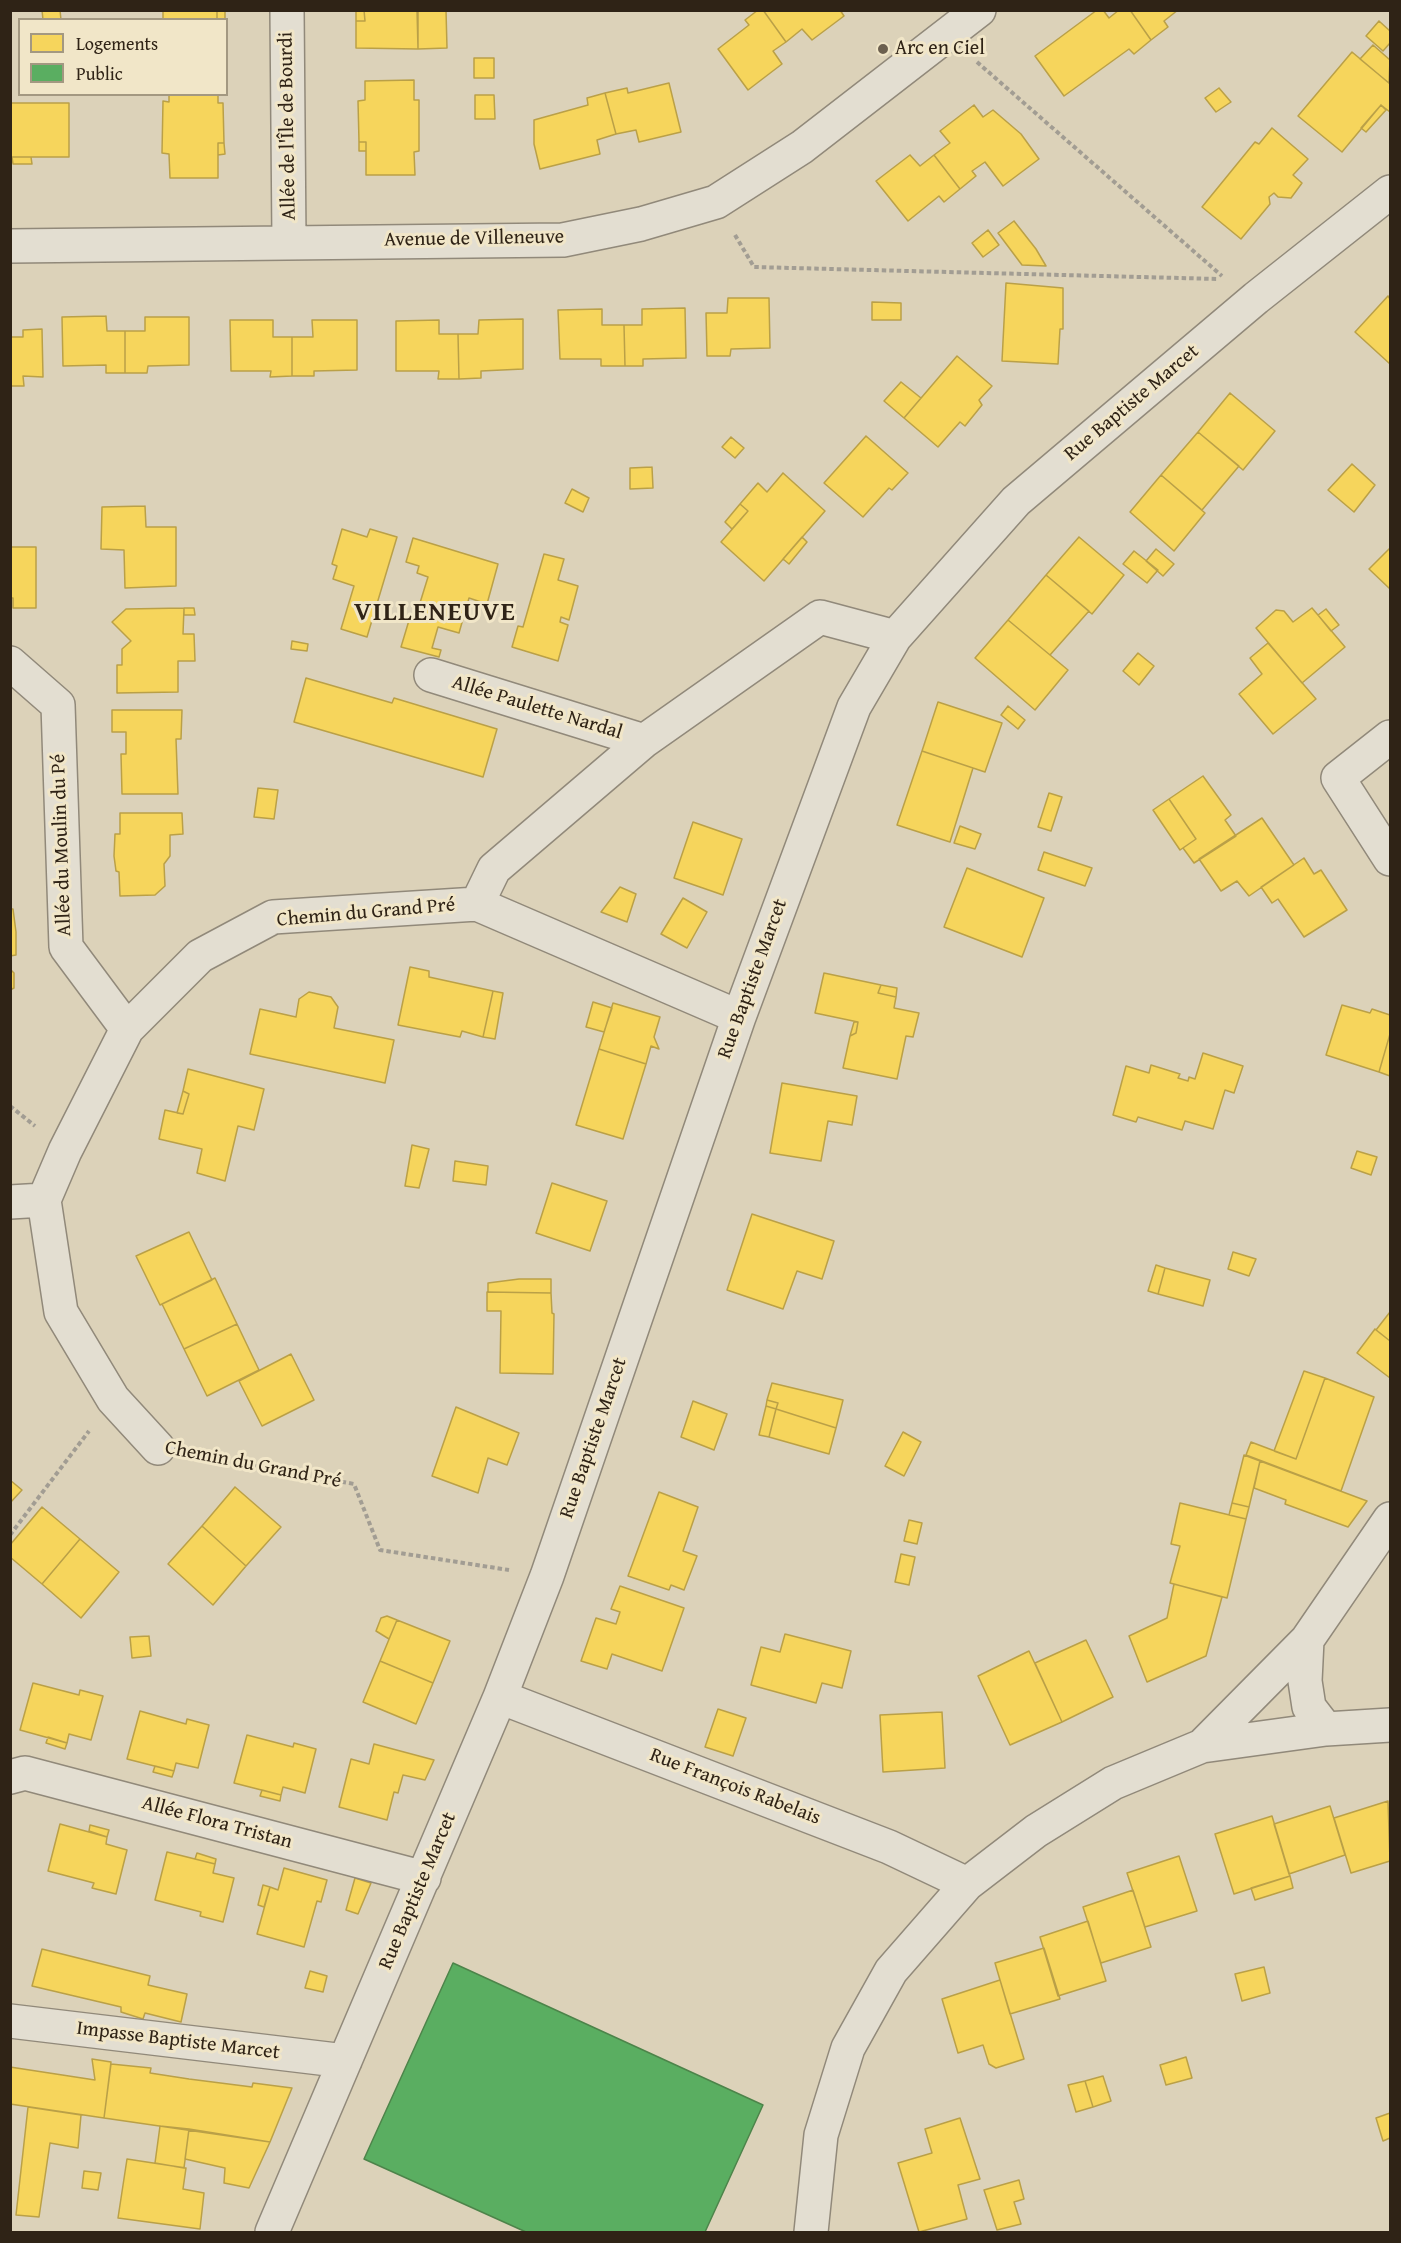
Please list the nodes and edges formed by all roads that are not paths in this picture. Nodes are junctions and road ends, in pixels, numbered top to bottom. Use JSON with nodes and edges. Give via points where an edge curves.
{"nodes":[{"id":1,"x":287,"y":10,"type":"edge"},
{"id":2,"x":979,"y":10,"type":"edge"},
{"id":3,"x":1390,"y":192,"type":"edge"},
{"id":4,"x":289,"y":241,"type":"junction"},
{"id":5,"x":10,"y":246,"type":"edge"},
{"id":6,"x":895,"y":637,"type":"junction"},
{"id":7,"x":10,"y":663,"type":"edge"},
{"id":8,"x":431,"y":675,"type":"dead end"},
{"id":9,"x":1390,"y":737,"type":"edge"},
{"id":10,"x":644,"y":741,"type":"junction"},
{"id":11,"x":1390,"y":859,"type":"edge"},
{"id":12,"x":477,"y":904,"type":"junction"},
{"id":13,"x":739,"y":1017,"type":"junction"},
{"id":14,"x":127,"y":1029,"type":"junction"},
{"id":15,"x":44,"y":1200,"type":"junction"},
{"id":16,"x":10,"y":1202,"type":"edge"},
{"id":17,"x":158,"y":1448,"type":"road end"},
{"id":18,"x":1390,"y":1519,"type":"edge"},
{"id":19,"x":1307,"y":1640,"type":"junction"},
{"id":20,"x":500,"y":1697,"type":"junction"},
{"id":21,"x":1390,"y":1725,"type":"edge"},
{"id":22,"x":1326,"y":1729,"type":"junction"},
{"id":23,"x":1202,"y":1746,"type":"junction"},
{"id":24,"x":10,"y":1777,"type":"edge"},
{"id":25,"x":424,"y":1878,"type":"junction"},
{"id":26,"x":966,"y":1884,"type":"junction"},
{"id":27,"x":10,"y":2021,"type":"edge"},
{"id":28,"x":345,"y":2061,"type":"junction"},
{"id":29,"x":272,"y":2232,"type":"edge"},
{"id":30,"x":811,"y":2232,"type":"edge"}],
"edges":[{"from":1,"to":4,"type":"street","name":"Allée de l'Île de Bourdi"},
{"from":2,"to":4,"type":"street","name":"Avenue de Villeneuve","via":[[802,147],[716,202],[641,224],[562,240]]},
{"from":3,"to":6,"type":"street","name":"Rue Baptiste Marcet","via":[[1256,298],[1016,501]]},
{"from":4,"to":5,"type":"street","name":"Avenue de Villeneuve"},
{"from":6,"to":10,"type":"street","via":[[820,617]]},
{"from":6,"to":13,"type":"street","name":"Rue Baptiste Marcet","via":[[854,707]]},
{"from":7,"to":14,"type":"street","name":"Allée du Moulin du Pé","via":[[58,705],[66,947]]},
{"from":8,"to":10,"type":"street","name":"Allée Paulette Nardal"},
{"from":9,"to":11,"type":"street","via":[[1338,778]]},
{"from":10,"to":12,"type":"street","via":[[494,869]]},
{"from":12,"to":13,"type":"street","name":"Chemin du Grand Pré"},
{"from":12,"to":14,"type":"street","name":"Chemin du Grand Pré","via":[[273,917],[200,956]]},
{"from":13,"to":20,"type":"street","name":"Rue Baptiste Marcet","via":[[547,1576]]},
{"from":14,"to":15,"type":"street","name":"Chemin du Grand Pré","via":[[64,1151]]},
{"from":15,"to":16,"type":"street"},
{"from":15,"to":17,"type":"street","name":"Chemin du Grand Pré","via":[[61,1312],[113,1399]]},
{"from":18,"to":19,"type":"street"},
{"from":19,"to":22,"type":"street","via":[[1305,1680],[1309,1707]]},
{"from":19,"to":23,"type":"street"},
{"from":20,"to":25,"type":"street","name":"Rue Baptiste Marcet"},
{"from":20,"to":26,"type":"street","name":"Rue François Rabelais","via":[[889,1847]]},
{"from":21,"to":22,"type":"street"},
{"from":22,"to":23,"type":"street"},
{"from":23,"to":26,"type":"street","via":[[1113,1783],[1035,1831]]},
{"from":24,"to":25,"type":"street","name":"Allée Flora Tristan","via":[[25,1773]]},
{"from":25,"to":28,"type":"street","name":"Rue Baptiste Marcet"},
{"from":26,"to":30,"type":"street","via":[[891,1971],[848,2048],[821,2135]]},
{"from":27,"to":28,"type":"street","name":"Impasse Baptiste Marcet"},
{"from":28,"to":29,"type":"street","name":"Rue Baptiste Marcet"}]}
